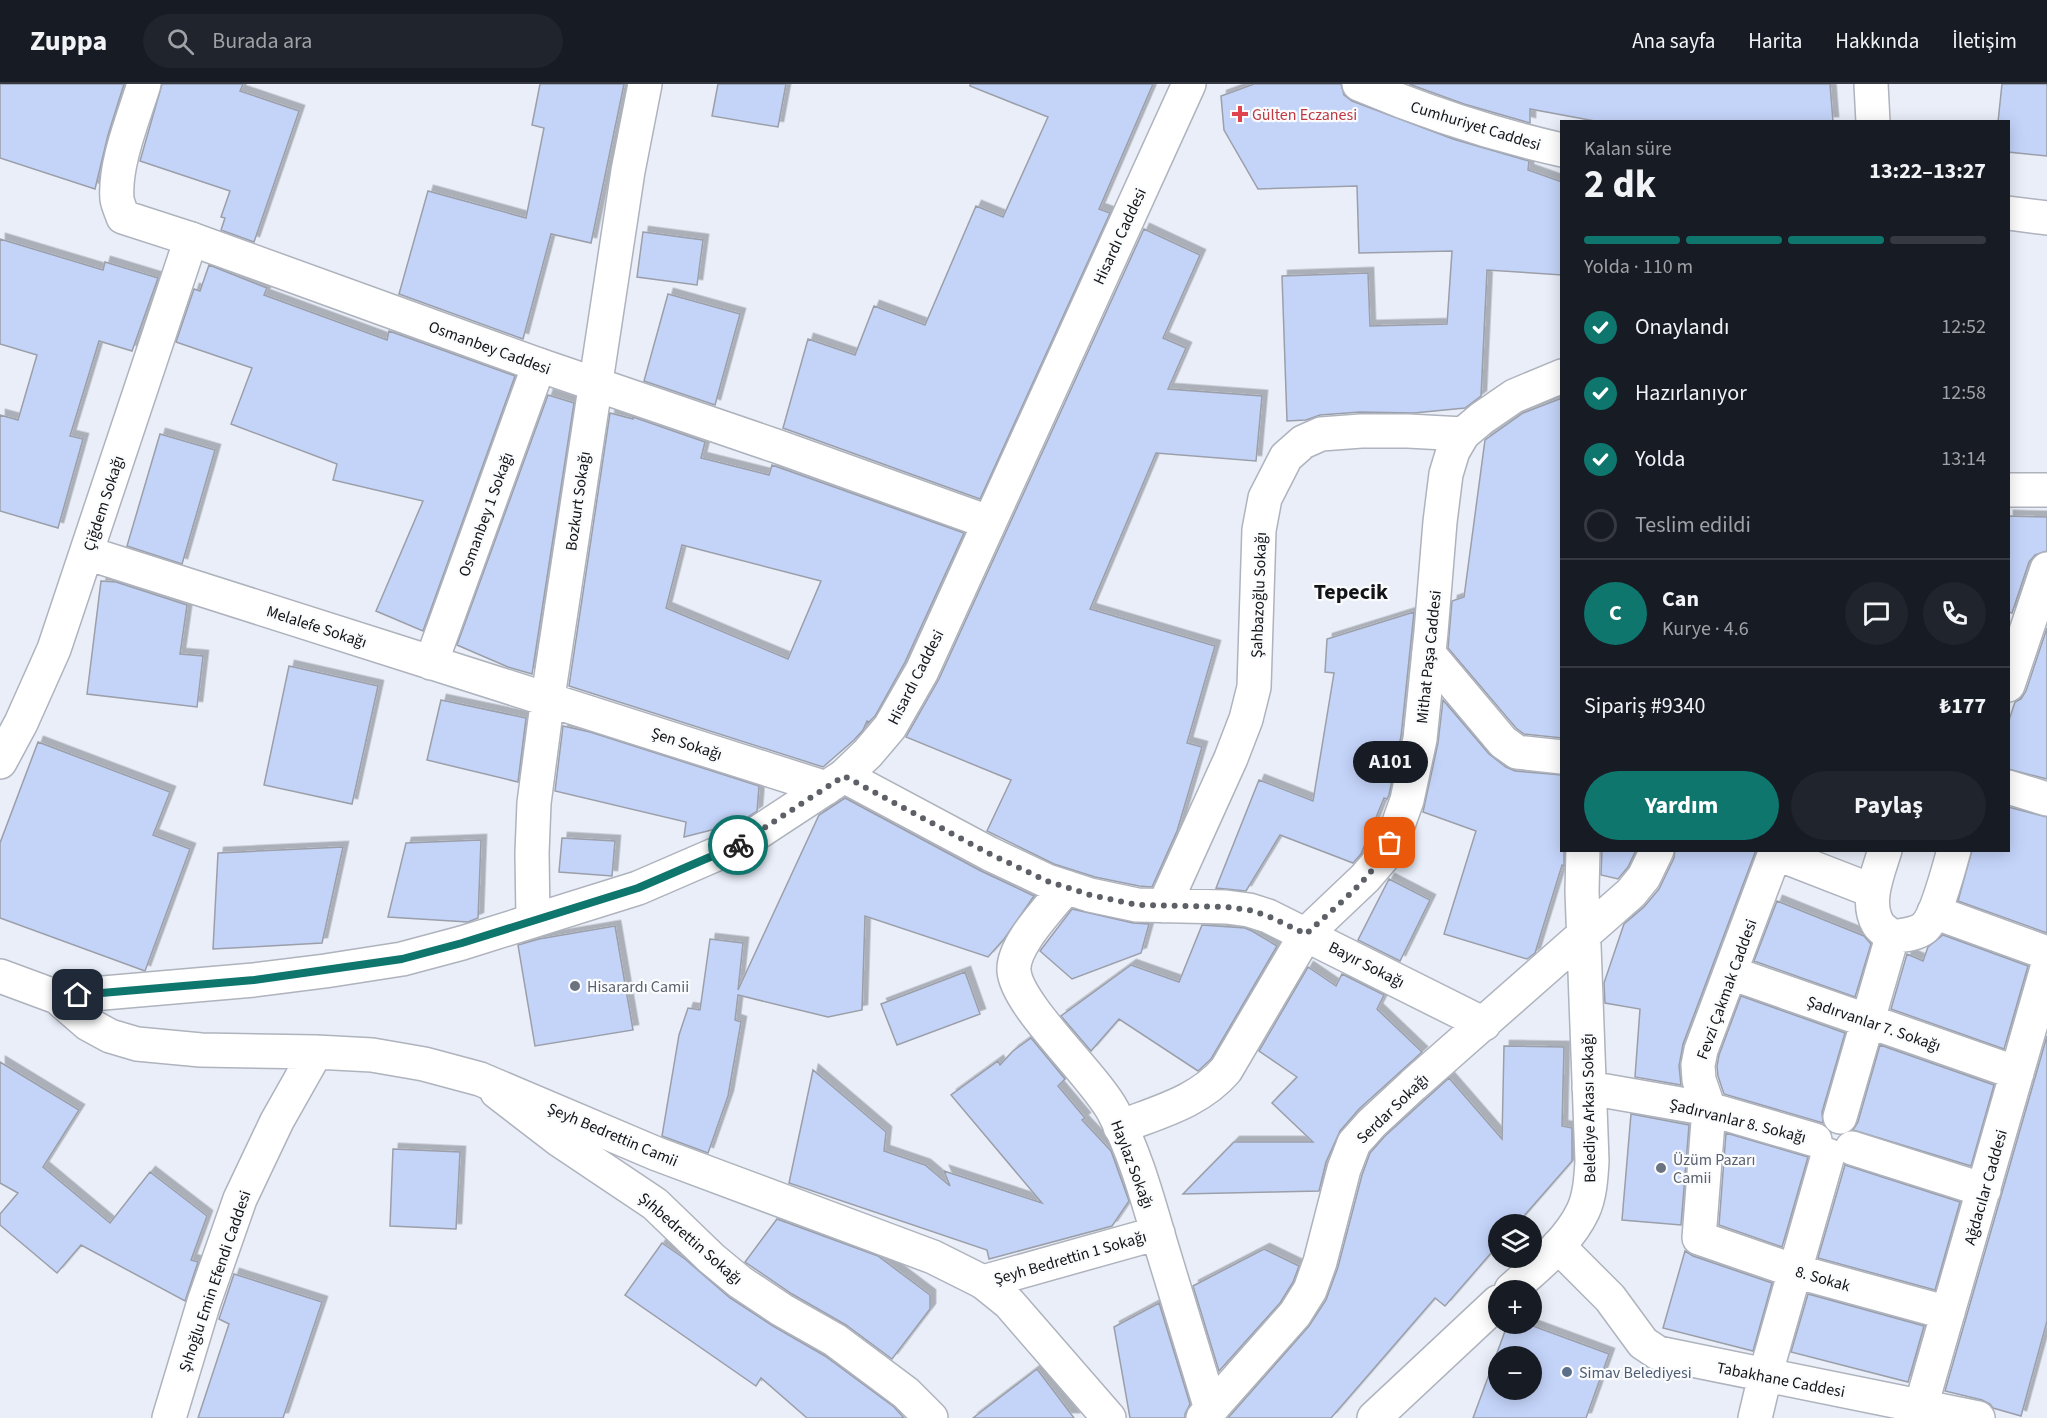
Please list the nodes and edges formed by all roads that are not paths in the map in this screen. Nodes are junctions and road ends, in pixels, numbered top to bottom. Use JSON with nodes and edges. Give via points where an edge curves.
{"nodes":[{"id":1,"x":144,"y":84,"type":"edge"},
{"id":2,"x":645,"y":84,"type":"edge"},
{"id":3,"x":1189,"y":84,"type":"edge"},
{"id":4,"x":1359,"y":84,"type":"edge"},
{"id":5,"x":1871,"y":84,"type":"edge"},
{"id":6,"x":1873,"y":120,"type":"edge"},
{"id":7,"x":1560,"y":149,"type":"edge"},
{"id":8,"x":2010,"y":213,"type":"edge"},
{"id":9,"x":2047,"y":218,"type":"edge"},
{"id":10,"x":191,"y":239,"type":"junction"},
{"id":11,"x":539,"y":365,"type":"junction"},
{"id":12,"x":1560,"y":377,"type":"edge"},
{"id":13,"x":594,"y":384,"type":"junction"},
{"id":14,"x":1463,"y":434,"type":"junction"},
{"id":15,"x":2010,"y":490,"type":"edge"},
{"id":16,"x":2047,"y":490,"type":"edge"},
{"id":17,"x":988,"y":522,"type":"junction"},
{"id":18,"x":87,"y":553,"type":"junction"},
{"id":19,"x":2047,"y":568,"type":"edge"},
{"id":20,"x":2026,"y":646,"type":"edge"},
{"id":21,"x":1429,"y":654,"type":"junction"},
{"id":22,"x":431,"y":663,"type":"junction"},
{"id":23,"x":2010,"y":681,"type":"edge"},
{"id":24,"x":548,"y":697,"type":"junction"},
{"id":25,"x":1560,"y":757,"type":"edge"},
{"id":26,"x":0,"y":762,"type":"edge"},
{"id":27,"x":835,"y":782,"type":"junction"},
{"id":28,"x":2010,"y":788,"type":"edge"},
{"id":29,"x":2047,"y":799,"type":"edge"},
{"id":30,"x":1583,"y":852,"type":"edge"},
{"id":31,"x":1656,"y":852,"type":"edge"},
{"id":32,"x":1776,"y":852,"type":"edge"},
{"id":33,"x":1884,"y":852,"type":"edge"},
{"id":34,"x":1953,"y":852,"type":"edge"},
{"id":35,"x":1066,"y":887,"type":"junction"},
{"id":36,"x":1873,"y":891,"type":"junction"},
{"id":37,"x":1164,"y":906,"type":"junction"},
{"id":38,"x":1934,"y":912,"type":"junction"},
{"id":39,"x":533,"y":920,"type":"junction"},
{"id":40,"x":1585,"y":933,"type":"junction"},
{"id":41,"x":1306,"y":934,"type":"junction"},
{"id":42,"x":1892,"y":937,"type":"junction"},
{"id":43,"x":2047,"y":953,"type":"edge"},
{"id":44,"x":2047,"y":968,"type":"edge"},
{"id":45,"x":1731,"y":973,"type":"junction"},
{"id":46,"x":0,"y":976,"type":"edge"},
{"id":47,"x":57,"y":997,"type":"junction"},
{"id":48,"x":1868,"y":1022,"type":"junction"},
{"id":49,"x":1484,"y":1024,"type":"junction"},
{"id":50,"x":316,"y":1052,"type":"junction"},
{"id":51,"x":2017,"y":1073,"type":"junction"},
{"id":52,"x":480,"y":1079,"type":"junction"},
{"id":53,"x":1589,"y":1088,"type":"junction"},
{"id":54,"x":1709,"y":1109,"type":"junction"},
{"id":55,"x":1120,"y":1127,"type":"junction"},
{"id":56,"x":1832,"y":1148,"type":"junction"},
{"id":57,"x":1984,"y":1190,"type":"junction"},
{"id":58,"x":1158,"y":1233,"type":"junction"},
{"id":59,"x":1699,"y":1238,"type":"joint"},
{"id":60,"x":1558,"y":1246,"type":"junction"},
{"id":61,"x":1795,"y":1271,"type":"junction"},
{"id":62,"x":1522,"y":1280,"type":"edge"},
{"id":63,"x":983,"y":1282,"type":"junction"},
{"id":64,"x":1488,"y":1311,"type":"edge"},
{"id":65,"x":1948,"y":1313,"type":"junction"},
{"id":66,"x":1765,"y":1376,"type":"junction"},
{"id":67,"x":1921,"y":1406,"type":"junction"},
{"id":68,"x":1207,"y":1414,"type":"edge"},
{"id":69,"x":169,"y":1418,"type":"edge"},
{"id":70,"x":931,"y":1418,"type":"edge"},
{"id":71,"x":1109,"y":1418,"type":"edge"},
{"id":72,"x":1374,"y":1418,"type":"edge"},
{"id":73,"x":1755,"y":1418,"type":"edge"},
{"id":74,"x":1978,"y":1418,"type":"edge"}],
"edges":[{"from":1,"to":10,"type":"street","name":"Osmanbey Caddesi","via":[[124,149],[117,200],[123,217]]},
{"from":2,"to":13,"type":"street","name":"Bozkurt Sokağı"},
{"from":3,"to":17,"type":"street","name":"Hisardı Caddesi"},
{"from":4,"to":7,"type":"street","name":"Cumhuriyet Caddesi","via":[[1460,124]]},
{"from":5,"to":6,"type":"street"},
{"from":8,"to":9,"type":"street"},
{"from":10,"to":11,"type":"street","name":"Osmanbey Caddesi"},
{"from":10,"to":18,"type":"street","name":"Çiğdem Sokağı"},
{"from":11,"to":13,"type":"street","name":"Osmanbey Caddesi"},
{"from":11,"to":22,"type":"street","name":"Osmanbey 1 Sokağı"},
{"from":12,"to":14,"type":"street","name":"Mithat Paşa Caddesi","via":[[1514,396]]},
{"from":13,"to":17,"type":"street","name":"Osmanbey Caddesi"},
{"from":13,"to":24,"type":"street","name":"Bozkurt Sokağı"},
{"from":14,"to":21,"type":"street","name":"Mithat Paşa Caddesi","via":[[1446,474]]},
{"from":14,"to":37,"type":"street","name":"Şahbazoğlu Sokağı","via":[[1321,434],[1303,442],[1286,457],[1265,498],[1259,530],[1254,687],[1246,719]]},
{"from":15,"to":16,"type":"street"},
{"from":17,"to":27,"type":"street","name":"Hisardı Caddesi","via":[[907,700],[868,753]]},
{"from":18,"to":22,"type":"street","name":"Melalefe Sokağı"},
{"from":18,"to":26,"type":"street","name":"Çiğdem Sokağı","via":[[54,649]]},
{"from":19,"to":20,"type":"street"},
{"from":20,"to":23,"type":"street"},
{"from":21,"to":25,"type":"street","via":[[1503,742],[1517,752]]},
{"from":21,"to":41,"type":"street","name":"Mithat Paşa Caddesi","via":[[1419,739],[1397,828],[1383,857],[1365,878]]},
{"from":22,"to":24,"type":"street","name":"Melalefe Sokağı"},
{"from":24,"to":27,"type":"street","name":"Şen Sokağı"},
{"from":24,"to":39,"type":"street","name":"Bozkurt Sokağı","via":[[534,803]]},
{"from":27,"to":35,"type":"street","name":"Bayır Sokağı"},
{"from":27,"to":39,"type":"street","name":"Hisardı Caddesi","via":[[742,843],[681,871]]},
{"from":28,"to":29,"type":"street"},
{"from":30,"to":40,"type":"street","name":"Belediye Arkası Sokağı"},
{"from":31,"to":40,"type":"street","name":"Serdar Sokağı","via":[[1631,893]]},
{"from":32,"to":36,"type":"street"},
{"from":32,"to":45,"type":"street","name":"Fevzi Çakmak Caddesi"},
{"from":33,"to":36,"type":"street"},
{"from":34,"to":38,"type":"street"},
{"from":35,"to":37,"type":"street","name":"Bayır Sokağı","via":[[1137,905]]},
{"from":35,"to":55,"type":"street","name":"Haylaz Sokağı","via":[[1023,943],[1014,970],[1033,1008],[1100,1090]]},
{"from":36,"to":42,"type":"street","via":[[1878,925]]},
{"from":37,"to":41,"type":"street","name":"Bayır Sokağı","via":[[1249,910]]},
{"from":38,"to":42,"type":"street","via":[[1925,928]]},
{"from":38,"to":43,"type":"street"},
{"from":39,"to":47,"type":"street","name":"Hisardı Caddesi","via":[[402,959],[254,980]]},
{"from":40,"to":49,"type":"street","name":"Serdar Sokağı"},
{"from":40,"to":53,"type":"street","name":"Belediye Arkası Sokağı"},
{"from":41,"to":49,"type":"street","name":"Bayır Sokağı"},
{"from":41,"to":55,"type":"street","name":"Mithat Paşa Caddesi","via":[[1216,1082],[1185,1102]]},
{"from":42,"to":48,"type":"street"},
{"from":44,"to":51,"type":"street","name":"Ağdacılar Caddesi"},
{"from":45,"to":48,"type":"street","name":"Şadırvanlar 7. Sokağı"},
{"from":45,"to":54,"type":"street","name":"Fevzi Çakmak Caddesi","via":[[1698,1065]]},
{"from":46,"to":47,"type":"street","name":"Hisardı Caddesi"},
{"from":47,"to":50,"type":"street","name":"Şeyh Bedrettin Camii","via":[[88,1024],[138,1044],[201,1050]]},
{"from":48,"to":51,"type":"street","name":"Şadırvanlar 7. Sokağı"},
{"from":48,"to":56,"type":"street","via":[[1840,1117],[1821,1121],[1815,1133]]},
{"from":49,"to":68,"type":"street","name":"Serdar Sokağı","via":[[1354,1143],[1310,1290],[1295,1314]]},
{"from":50,"to":52,"type":"street","name":"Şeyh Bedrettin Camii","via":[[382,1057]]},
{"from":50,"to":69,"type":"street","name":"Şıhoğlu Emin Efendi Caddesi","via":[[240,1199]]},
{"from":51,"to":57,"type":"street","name":"Ağdacılar Caddesi"},
{"from":52,"to":63,"type":"street","name":"Şeyh Bedrettin Camii","via":[[657,1154],[933,1257]]},
{"from":52,"to":70,"type":"street","name":"Şıhbedrettin Sokağı","via":[[558,1139],[656,1204],[740,1282],[835,1340],[906,1393]]},
{"from":53,"to":54,"type":"street","name":"Şadırvanlar 8. Sokağı"},
{"from":53,"to":60,"type":"street","name":"Belediye Arkası Sokağı","via":[[1590,1186],[1582,1212]]},
{"from":54,"to":56,"type":"street","name":"Şadırvanlar 8. Sokağı"},
{"from":54,"to":59,"type":"street","name":"Fevzi Çakmak Caddesi"},
{"from":55,"to":58,"type":"street","name":"Haylaz Sokağı","via":[[1135,1159]]},
{"from":56,"to":57,"type":"street","name":"Şadırvanlar 8. Sokağı"},
{"from":56,"to":61,"type":"street"},
{"from":57,"to":65,"type":"street","name":"Ağdacılar Caddesi"},
{"from":58,"to":63,"type":"street","name":"Şeyh Bedrettin 1 Sokağı"},
{"from":58,"to":68,"type":"street","name":"Haylaz Sokağı"},
{"from":59,"to":61,"type":"street","name":"8. Sokak"},
{"from":60,"to":62,"type":"street","name":"Belediye Arkası Sokağı"},
{"from":60,"to":66,"type":"street","name":"Tabakhane Caddesi","via":[[1610,1298],[1643,1343],[1658,1353]]},
{"from":61,"to":65,"type":"street","name":"8. Sokak"},
{"from":61,"to":66,"type":"street"},
{"from":63,"to":71,"type":"street","name":"Şeyh Bedrettin Camii","via":[[1009,1303]]},
{"from":64,"to":72,"type":"street"},
{"from":65,"to":67,"type":"street","name":"Ağdacılar Caddesi"},
{"from":66,"to":67,"type":"street","name":"Tabakhane Caddesi"},
{"from":66,"to":73,"type":"street"},
{"from":67,"to":74,"type":"street","name":"Tabakhane Caddesi"}]}
